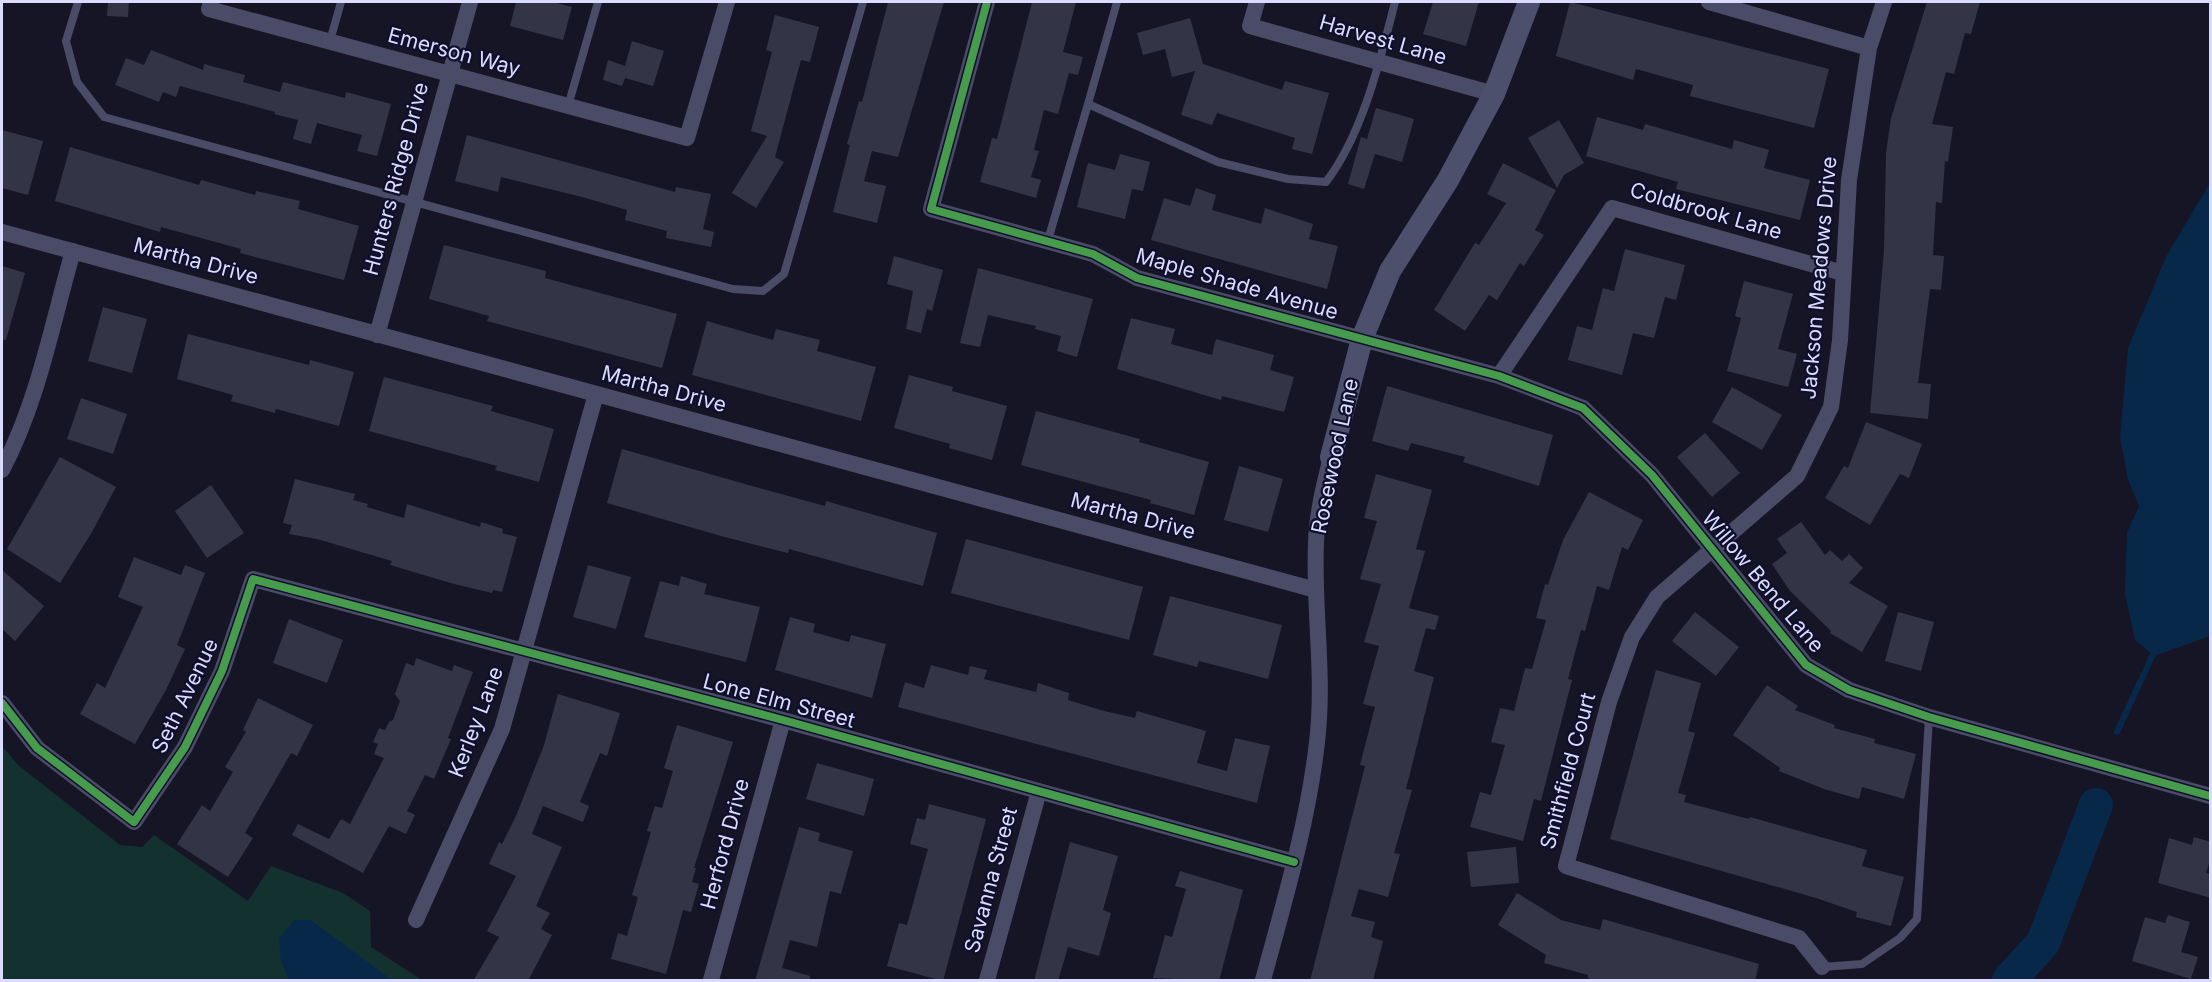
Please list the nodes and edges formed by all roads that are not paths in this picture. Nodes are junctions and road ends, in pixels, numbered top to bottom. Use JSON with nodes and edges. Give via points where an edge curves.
{"nodes":[{"id":1,"x":78,"y":2,"type":"edge"},
{"id":2,"x":341,"y":2,"type":"edge"},
{"id":3,"x":470,"y":2,"type":"edge"},
{"id":4,"x":598,"y":2,"type":"edge"},
{"id":5,"x":727,"y":2,"type":"edge"},
{"id":6,"x":863,"y":2,"type":"edge"},
{"id":7,"x":987,"y":2,"type":"edge"},
{"id":8,"x":1117,"y":2,"type":"edge"},
{"id":9,"x":1257,"y":2,"type":"edge"},
{"id":10,"x":1395,"y":2,"type":"edge"},
{"id":11,"x":1529,"y":2,"type":"edge"},
{"id":12,"x":1709,"y":2,"type":"edge"},
{"id":13,"x":1884,"y":2,"type":"edge"},
{"id":14,"x":210,"y":5,"type":"edge"},
{"id":15,"x":330,"y":41,"type":"junction"},
{"id":16,"x":1869,"y":48,"type":"junction"},
{"id":17,"x":1380,"y":64,"type":"junction"},
{"id":18,"x":448,"y":75,"type":"junction"},
{"id":19,"x":1494,"y":94,"type":"junction"},
{"id":20,"x":1088,"y":104,"type":"junction"},
{"id":21,"x":568,"y":106,"type":"junction"},
{"id":22,"x":413,"y":202,"type":"junction"},
{"id":23,"x":2,"y":232,"type":"edge"},
{"id":24,"x":1048,"y":240,"type":"junction"},
{"id":25,"x":73,"y":251,"type":"junction"},
{"id":26,"x":1843,"y":273,"type":"junction"},
{"id":27,"x":377,"y":335,"type":"junction"},
{"id":28,"x":1362,"y":339,"type":"junction"},
{"id":29,"x":1499,"y":376,"type":"junction"},
{"id":30,"x":596,"y":394,"type":"junction"},
{"id":31,"x":1331,"y":457,"type":"joint"},
{"id":32,"x":2,"y":470,"type":"edge"},
{"id":33,"x":1711,"y":551,"type":"junction"},
{"id":34,"x":253,"y":579,"type":"joint"},
{"id":35,"x":1316,"y":590,"type":"junction"},
{"id":36,"x":525,"y":651,"type":"junction"},
{"id":37,"x":2,"y":703,"type":"edge"},
{"id":38,"x":1929,"y":717,"type":"junction"},
{"id":39,"x":783,"y":720,"type":"junction"},
{"id":40,"x":1039,"y":791,"type":"junction"},
{"id":41,"x":2211,"y":796,"type":"edge"},
{"id":42,"x":1294,"y":862,"type":"junction"},
{"id":43,"x":416,"y":920,"type":"dead end"},
{"id":44,"x":1822,"y":967,"type":"joint"},
{"id":45,"x":711,"y":981,"type":"edge"},
{"id":46,"x":987,"y":981,"type":"edge"},
{"id":47,"x":1263,"y":981,"type":"edge"}],
"edges":[{"from":1,"to":22,"type":"lane","via":[[66,41],[77,82],[104,117]]},
{"from":2,"to":15,"type":"lane"},
{"from":3,"to":18,"type":"street","name":"Hunters Ridge Drive"},
{"from":4,"to":21,"type":"lane"},
{"from":5,"to":21,"type":"street","name":"Emerson Way","via":[[687,138]]},
{"from":6,"to":22,"type":"lane","via":[[784,274],[763,291],[733,289]]},
{"from":7,"to":24,"type":"street","name":"Maple Shade Avenue","via":[[931,209]]},
{"from":8,"to":20,"type":"lane"},
{"from":9,"to":17,"type":"street","name":"Harvest Lane","via":[[1250,26]]},
{"from":10,"to":17,"type":"lane"},
{"from":11,"to":19,"type":"street","name":"Rosewood Lane"},
{"from":12,"to":16,"type":"street"},
{"from":13,"to":16,"type":"street","name":"Jackson Meadows Drive"},
{"from":14,"to":15,"type":"street","name":"Emerson Way"},
{"from":15,"to":18,"type":"street","name":"Emerson Way"},
{"from":16,"to":26,"type":"street","name":"Jackson Meadows Drive","via":[[1850,180]]},
{"from":17,"to":19,"type":"street","name":"Harvest Lane"},
{"from":17,"to":20,"type":"lane","via":[[1342,162],[1326,182],[1288,179],[1218,162]]},
{"from":18,"to":21,"type":"street","name":"Emerson Way"},
{"from":18,"to":22,"type":"street","name":"Hunters Ridge Drive"},
{"from":19,"to":28,"type":"street","name":"Rosewood Lane","via":[[1448,180],[1390,271]]},
{"from":20,"to":24,"type":"lane"},
{"from":22,"to":27,"type":"street","name":"Hunters Ridge Drive"},
{"from":23,"to":25,"type":"street","name":"Martha Drive"},
{"from":24,"to":28,"type":"street","name":"Maple Shade Avenue","via":[[1093,254],[1137,278]]},
{"from":25,"to":27,"type":"street","name":"Martha Drive"},
{"from":25,"to":32,"type":"street","via":[[35,389]]},
{"from":26,"to":29,"type":"street","name":"Coldbrook Lane","via":[[1612,208]]},
{"from":26,"to":33,"type":"street","name":"Jackson Meadows Drive","via":[[1832,407],[1797,476]]},
{"from":27,"to":30,"type":"street","name":"Martha Drive"},
{"from":28,"to":29,"type":"street","name":"Willow Bend Lane"},
{"from":28,"to":31,"type":"street","name":"Rosewood Lane"},
{"from":29,"to":33,"type":"street","name":"Willow Bend Lane","via":[[1583,408],[1652,475]]},
{"from":30,"to":35,"type":"street","name":"Martha Drive"},
{"from":30,"to":36,"type":"street","name":"Kerley Lane"},
{"from":31,"to":35,"type":"street","name":"Rosewood Lane","via":[[1316,540]]},
{"from":33,"to":38,"type":"street","name":"Willow Bend Lane","via":[[1806,665],[1849,690]]},
{"from":33,"to":44,"type":"street","name":"Smithfield Court","via":[[1657,597],[1632,637],[1609,702],[1566,866],[1799,938]]},
{"from":34,"to":36,"type":"street","name":"Lone Elm Street"},
{"from":34,"to":37,"type":"street","name":"Seth Avenue","via":[[222,671],[190,737],[134,822],[37,748]]},
{"from":35,"to":42,"type":"street","name":"Rosewood Lane","via":[[1318,740],[1306,818]]},
{"from":36,"to":39,"type":"street","name":"Lone Elm Street"},
{"from":36,"to":43,"type":"street","name":"Kerley Lane","via":[[502,729]]},
{"from":38,"to":41,"type":"street","name":"Willow Bend Lane"},
{"from":38,"to":44,"type":"lane","via":[[1917,919],[1899,938],[1862,964]]},
{"from":39,"to":40,"type":"street","name":"Lone Elm Street"},
{"from":39,"to":45,"type":"street","name":"Herford Drive"},
{"from":40,"to":42,"type":"street","name":"Lone Elm Street"},
{"from":40,"to":46,"type":"street","name":"Savanna Street"},
{"from":42,"to":47,"type":"street","name":"Rosewood Lane"}]}
